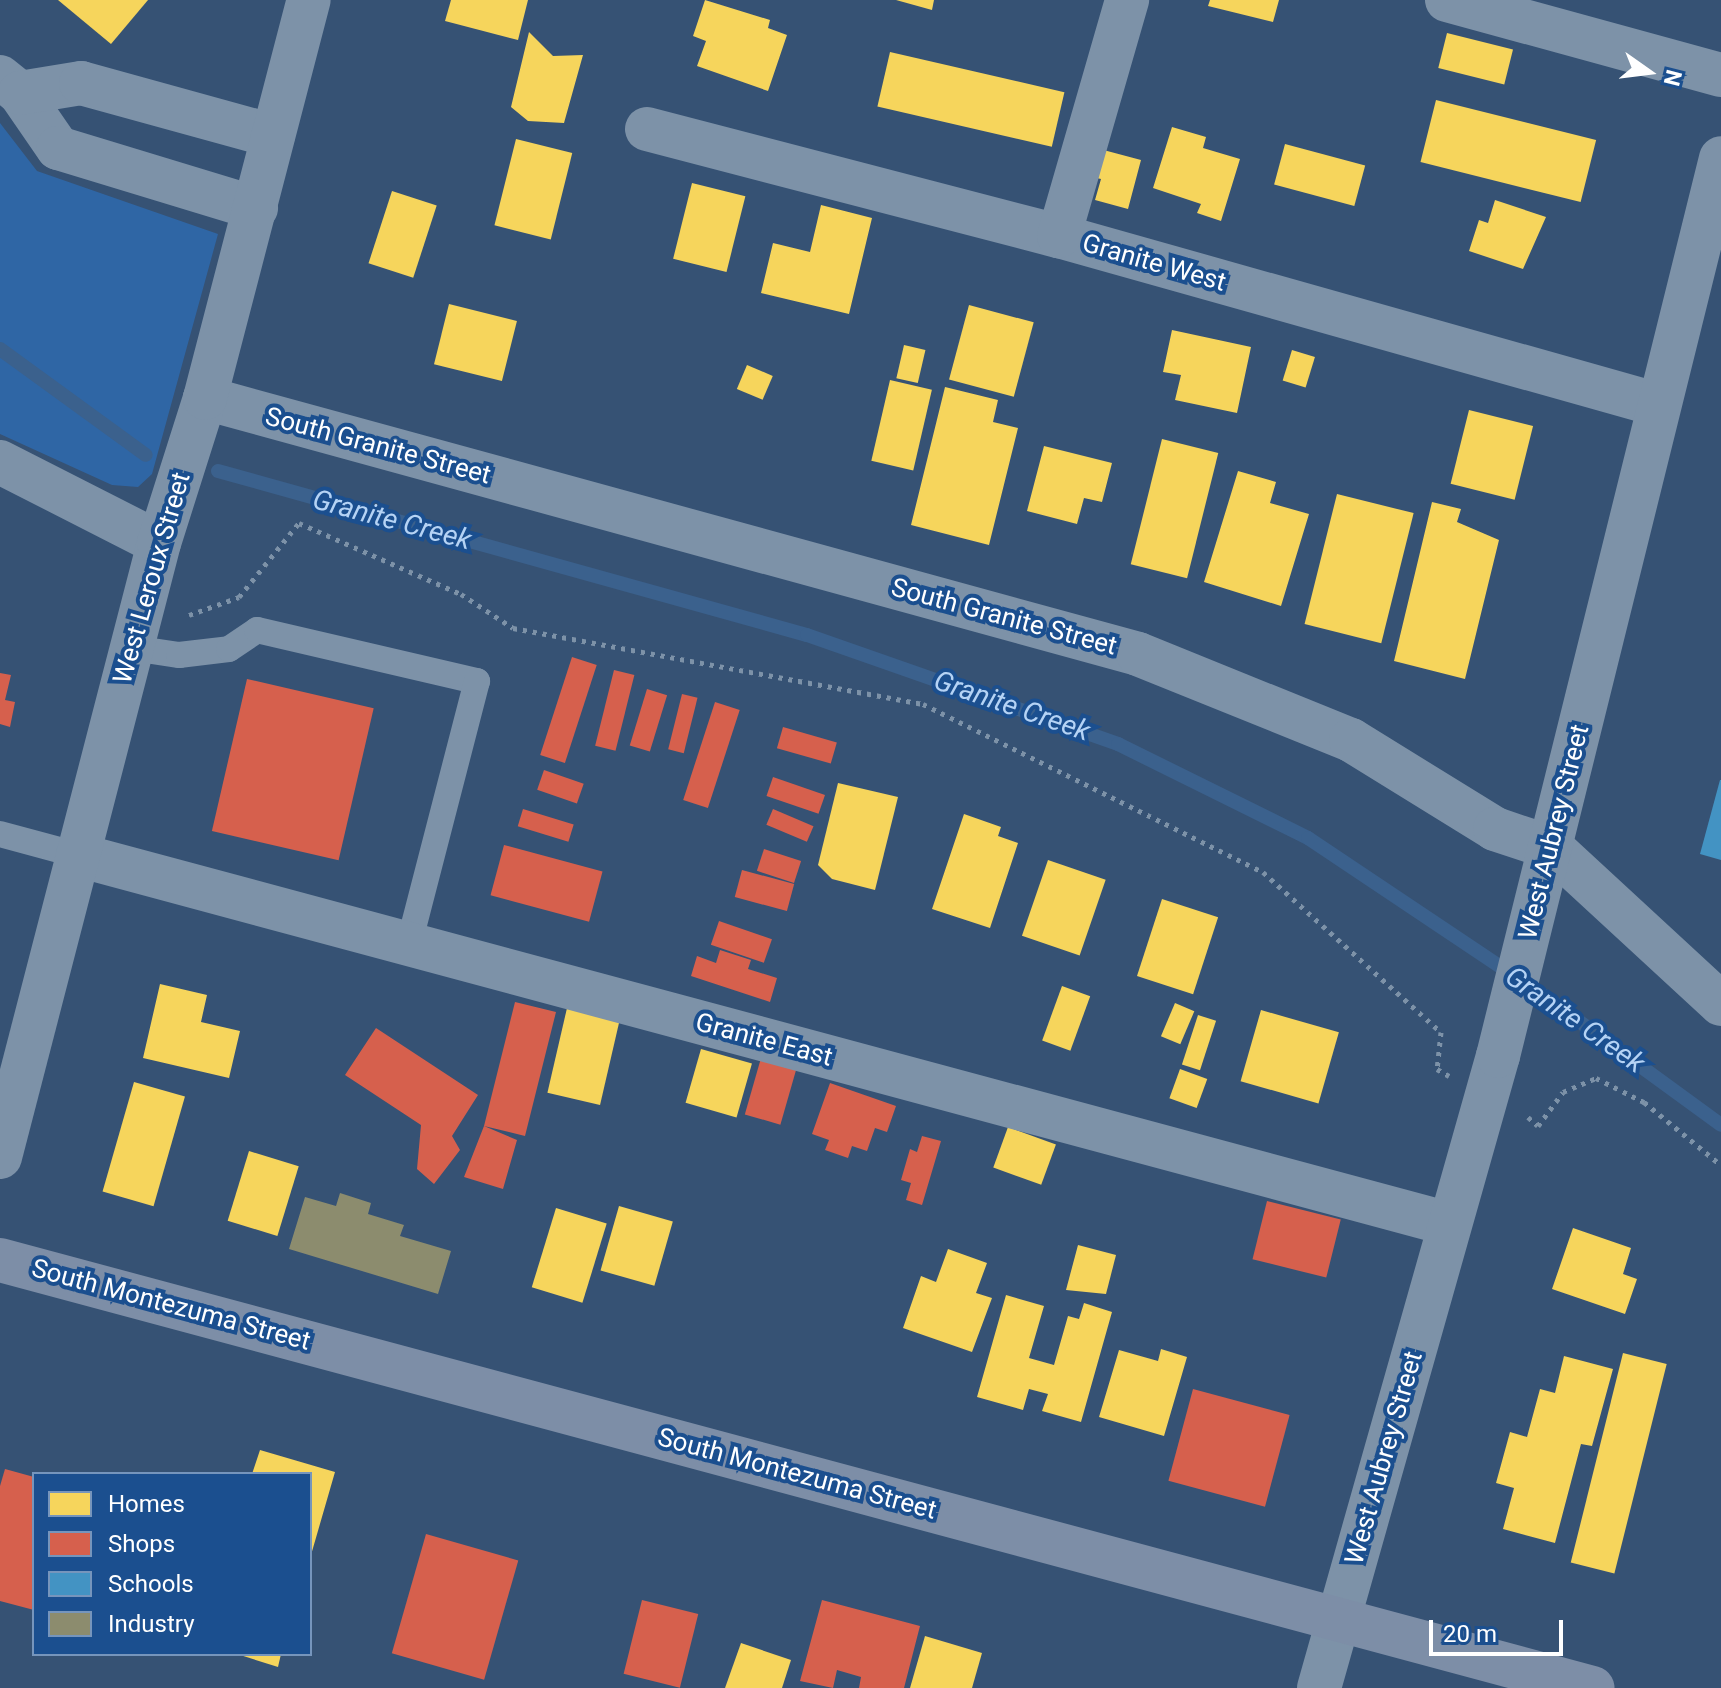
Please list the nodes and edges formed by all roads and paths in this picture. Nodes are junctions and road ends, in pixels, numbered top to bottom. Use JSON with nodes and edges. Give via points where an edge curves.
{"nodes":[{"id":1,"x":309,"y":0,"type":"edge"},
{"id":2,"x":1127,"y":0,"type":"edge"},
{"id":3,"x":1447,"y":0,"type":"edge"},
{"id":4,"x":1721,"y":75,"type":"edge"},
{"id":5,"x":10,"y":85,"type":"edge"},
{"id":6,"x":647,"y":129,"type":"dead end"},
{"id":7,"x":273,"y":136,"type":"junction"},
{"id":8,"x":1721,"y":158,"type":"edge"},
{"id":9,"x":256,"y":208,"type":"junction"},
{"id":10,"x":1059,"y":236,"type":"junction"},
{"id":11,"x":205,"y":398,"type":"junction"},
{"id":12,"x":1659,"y":405,"type":"junction"},
{"id":13,"x":0,"y":462,"type":"edge"},
{"id":14,"x":159,"y":543,"type":"junction"},
{"id":15,"x":133,"y":641,"type":"junction"},
{"id":16,"x":0,"y":834,"type":"edge"},
{"id":17,"x":1552,"y":848,"type":"junction"},
{"id":18,"x":78,"y":855,"type":"junction"},
{"id":19,"x":409,"y":944,"type":"junction"},
{"id":20,"x":1721,"y":1004,"type":"edge"},
{"id":21,"x":1455,"y":1079,"type":"dead end"},
{"id":22,"x":1524,"y":1114,"type":"dead end"},
{"id":23,"x":0,"y":1157,"type":"edge"},
{"id":24,"x":1721,"y":1165,"type":"edge"},
{"id":25,"x":1449,"y":1224,"type":"junction"},
{"id":26,"x":0,"y":1260,"type":"edge"},
{"id":27,"x":1338,"y":1620,"type":"junction"},
{"id":28,"x":1319,"y":1688,"type":"edge"},
{"id":29,"x":1593,"y":1688,"type":"edge"}],
"edges":[{"from":1,"to":7,"type":"street","name":"West Leroux Street"},
{"from":2,"to":10,"type":"street"},
{"from":3,"to":4,"type":"street"},
{"from":5,"to":7,"type":"street","via":[[81,83]]},
{"from":5,"to":9,"type":"street","via":[[58,148]]},
{"from":6,"to":10,"type":"street","name":"Granite West"},
{"from":7,"to":9,"type":"street","name":"West Leroux Street"},
{"from":8,"to":12,"type":"street","name":"West Aubrey Street"},
{"from":9,"to":11,"type":"street","name":"West Leroux Street"},
{"from":10,"to":12,"type":"street","name":"Granite West"},
{"from":11,"to":14,"type":"street","name":"West Leroux Street"},
{"from":11,"to":17,"type":"street","name":"South Granite Street","via":[[1138,654],[1351,740],[1495,829]]},
{"from":12,"to":17,"type":"street","name":"West Aubrey Street"},
{"from":13,"to":14,"type":"street"},
{"from":14,"to":15,"type":"street","name":"West Leroux Street"},
{"from":15,"to":18,"type":"street","name":"West Leroux Street"},
{"from":15,"to":19,"type":"lane","via":[[179,655],[229,649],[257,630],[477,681]]},
{"from":15,"to":21,"type":"path","via":[[239,597],[299,523],[461,594],[513,628],[923,704],[1263,872],[1441,1032],[1437,1069]]},
{"from":16,"to":18,"type":"lane"},
{"from":17,"to":20,"type":"street","name":"South Granite Street"},
{"from":17,"to":25,"type":"street","name":"West Aubrey Street"},
{"from":18,"to":19,"type":"street","name":"Granite East"},
{"from":18,"to":23,"type":"street","name":"West Leroux Street"},
{"from":19,"to":25,"type":"street","name":"Granite East"},
{"from":22,"to":24,"type":"path","via":[[1538,1126],[1563,1092],[1596,1078],[1644,1102]]},
{"from":25,"to":27,"type":"street","name":"West Aubrey Street"},
{"from":26,"to":27,"type":"main road","name":"South Montezuma Street"},
{"from":27,"to":28,"type":"street","name":"West Aubrey Street"},
{"from":27,"to":29,"type":"main road","name":"South Montezuma Street"}]}
